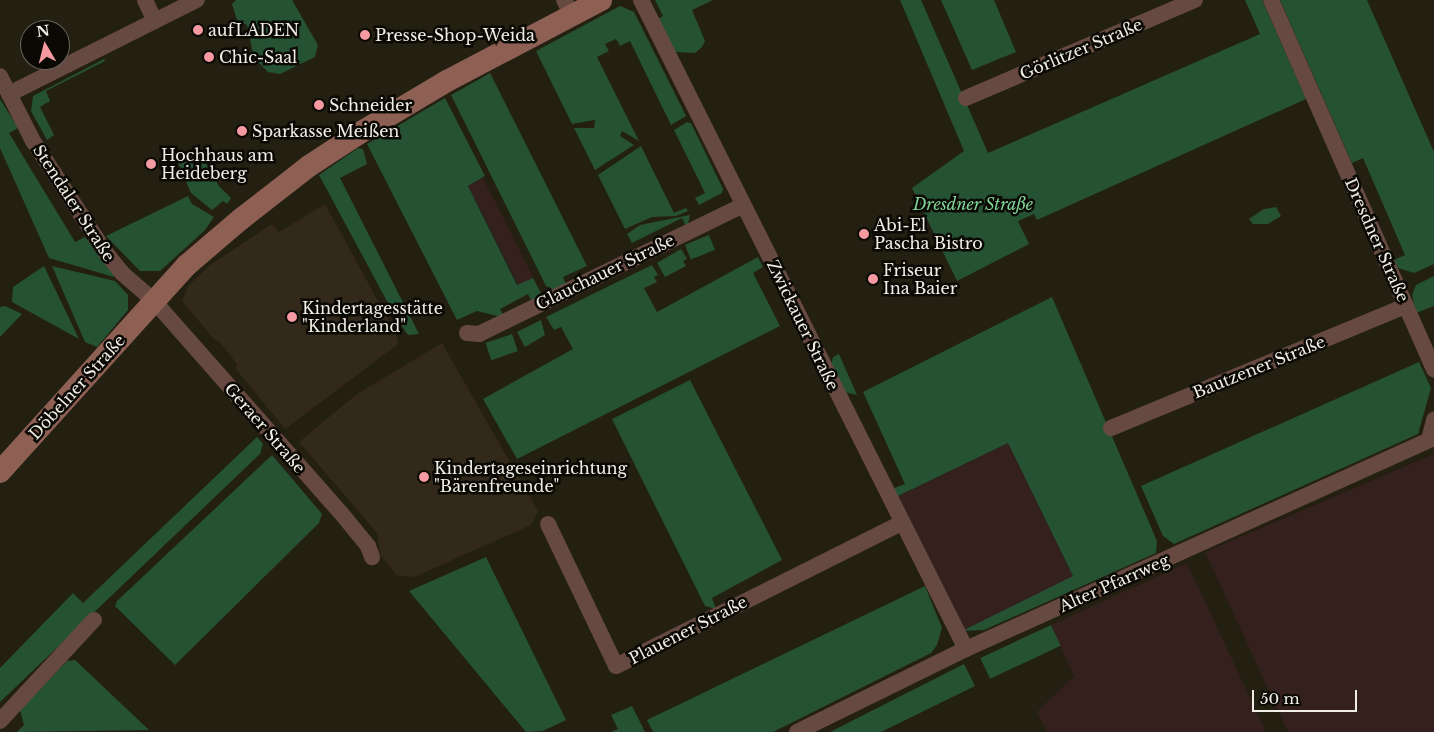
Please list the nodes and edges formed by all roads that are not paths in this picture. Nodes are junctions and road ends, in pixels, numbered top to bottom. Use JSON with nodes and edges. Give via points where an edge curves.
{"nodes":[{"id":1,"x":145,"y":0,"type":"edge"},
{"id":2,"x":197,"y":0,"type":"edge"},
{"id":3,"x":601,"y":0,"type":"edge"},
{"id":4,"x":641,"y":0,"type":"edge"},
{"id":5,"x":1195,"y":0,"type":"edge"},
{"id":6,"x":1271,"y":0,"type":"edge"},
{"id":7,"x":568,"y":7,"type":"edge"},
{"id":8,"x":155,"y":21,"type":"junction"},
{"id":9,"x":5,"y":85,"type":"edge"},
{"id":10,"x":966,"y":98,"type":"dead end"},
{"id":11,"x":743,"y":205,"type":"junction"},
{"id":12,"x":154,"y":301,"type":"junction"},
{"id":13,"x":1406,"y":306,"type":"junction"},
{"id":14,"x":467,"y":333,"type":"dead end"},
{"id":15,"x":1434,"y":370,"type":"edge"},
{"id":16,"x":1434,"y":420,"type":"edge"},
{"id":17,"x":1111,"y":428,"type":"dead end"},
{"id":18,"x":1432,"y":439,"type":"edge"},
{"id":19,"x":0,"y":472,"type":"edge"},
{"id":20,"x":902,"y":523,"type":"junction"},
{"id":21,"x":548,"y":524,"type":"dead end"},
{"id":22,"x":372,"y":557,"type":"dead end"},
{"id":23,"x":94,"y":620,"type":"dead end"},
{"id":24,"x":966,"y":649,"type":"junction"},
{"id":25,"x":0,"y":721,"type":"edge"},
{"id":26,"x":796,"y":732,"type":"edge"}],
"edges":[{"from":1,"to":8,"type":"street"},
{"from":2,"to":8,"type":"street","name":"Stendaler Straße"},
{"from":3,"to":7,"type":"street","name":"Döbelner Straße"},
{"from":4,"to":11,"type":"street","name":"Zwickauer Straße"},
{"from":5,"to":10,"type":"street","name":"Görlitzer Straße"},
{"from":6,"to":13,"type":"street","name":"Dresdner Straße"},
{"from":7,"to":12,"type":"street","name":"Döbelner Straße","via":[[309,166],[208,245]]},
{"from":8,"to":9,"type":"street","name":"Stendaler Straße"},
{"from":9,"to":12,"type":"street","name":"Stendaler Straße","via":[[33,141],[89,230],[122,273]]},
{"from":11,"to":14,"type":"street","name":"Glauchauer Straße","via":[[479,334]]},
{"from":11,"to":20,"type":"street","name":"Zwickauer Straße"},
{"from":12,"to":19,"type":"street","name":"Döbelner Straße"},
{"from":12,"to":22,"type":"street","name":"Geraer Straße","via":[[340,513],[368,546]]},
{"from":13,"to":15,"type":"street","name":"Dresdner Straße"},
{"from":13,"to":17,"type":"street","name":"Bautzener Straße"},
{"from":16,"to":18,"type":"street"},
{"from":18,"to":24,"type":"street","name":"Alter Pfarrweg"},
{"from":20,"to":21,"type":"street","name":"Plauener Straße","via":[[616,666]]},
{"from":20,"to":24,"type":"street","name":"Zwickauer Straße"},
{"from":23,"to":25,"type":"street"},
{"from":24,"to":26,"type":"street","name":"Alter Pfarrweg"}]}
